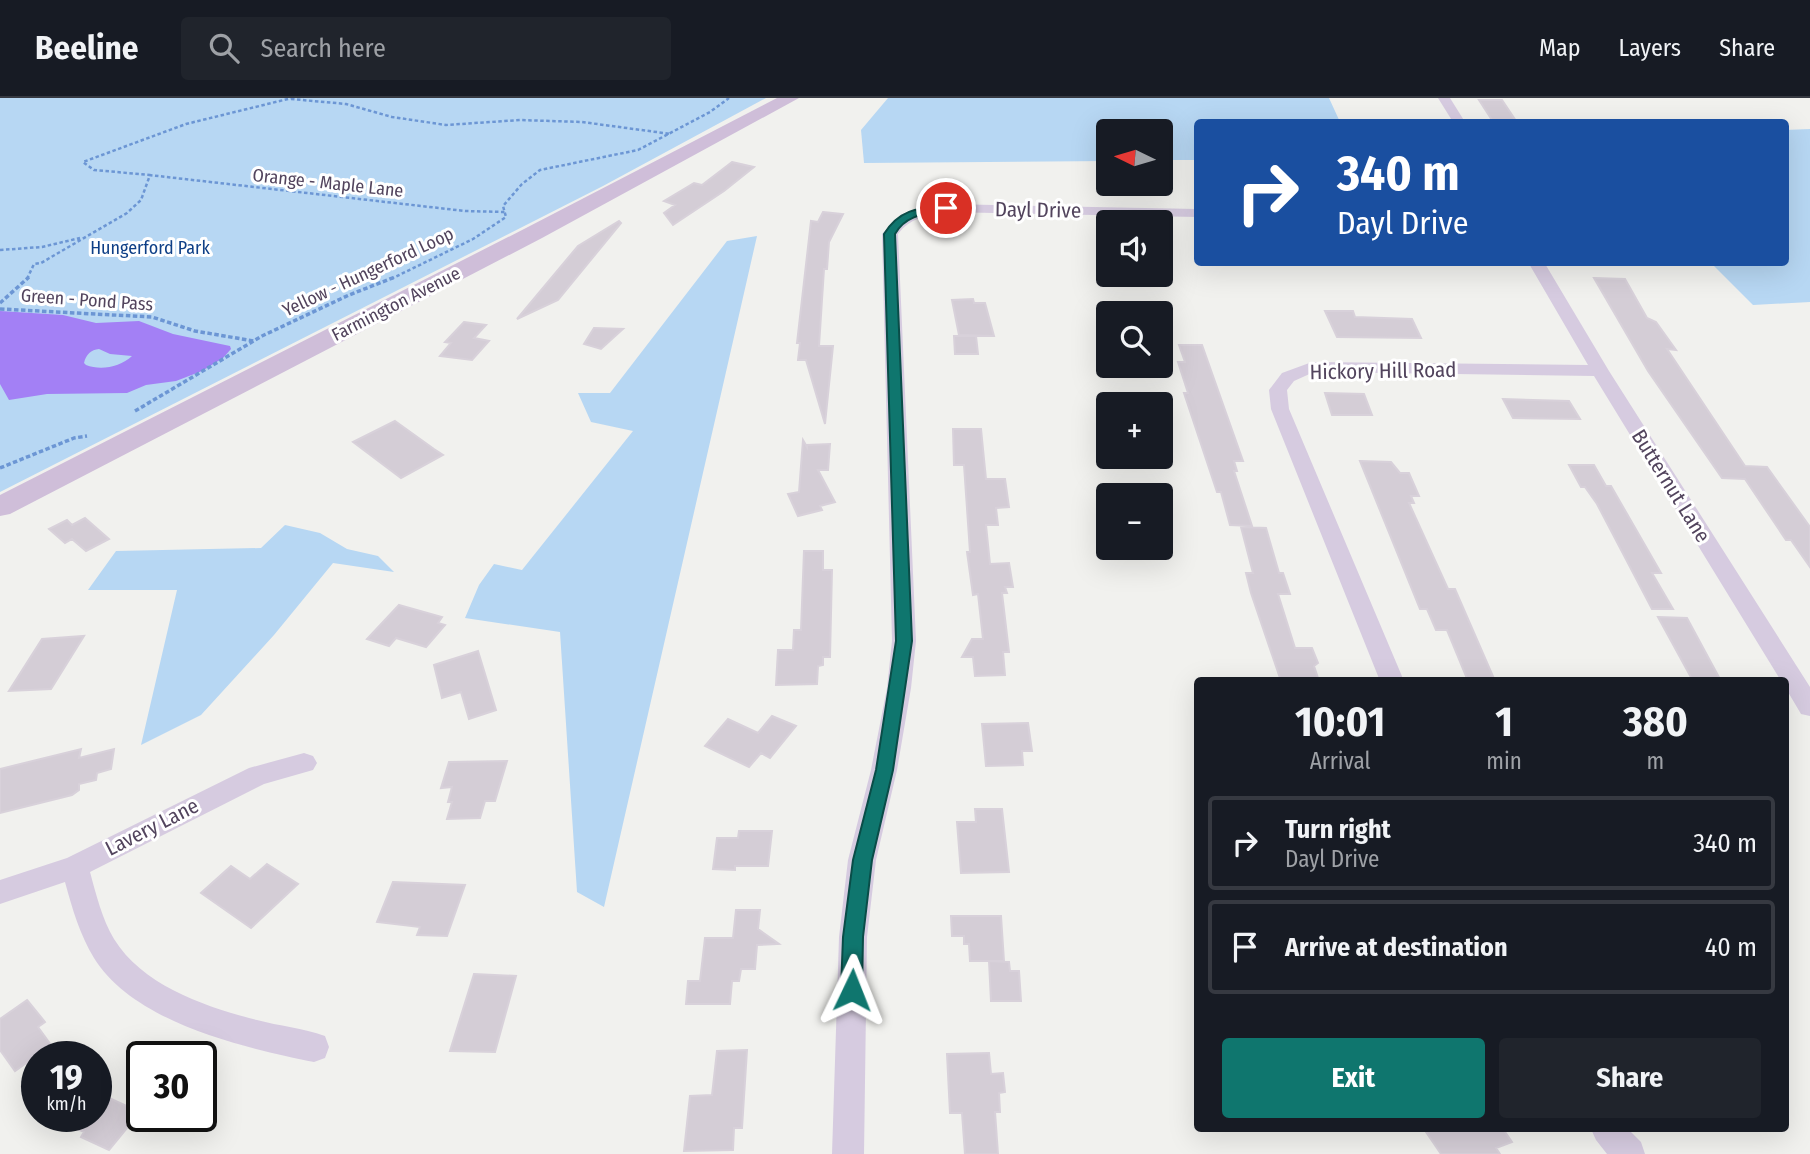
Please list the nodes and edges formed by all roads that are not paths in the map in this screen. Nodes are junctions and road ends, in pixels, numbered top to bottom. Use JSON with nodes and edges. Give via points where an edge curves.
{"nodes":[{"id":1,"x":790,"y":98,"type":"edge"},
{"id":2,"x":1444,"y":98,"type":"edge"},
{"id":3,"x":1457,"y":119,"type":"edge"},
{"id":4,"x":1194,"y":213,"type":"edge"},
{"id":5,"x":1538,"y":266,"type":"edge"},
{"id":6,"x":1600,"y":371,"type":"junction"},
{"id":7,"x":0,"y":507,"type":"edge"},
{"id":8,"x":1390,"y":677,"type":"edge"},
{"id":9,"x":1810,"y":707,"type":"edge"},
{"id":10,"x":304,"y":763,"type":"dead end"},
{"id":11,"x":75,"y":867,"type":"junction"},
{"id":12,"x":0,"y":892,"type":"edge"},
{"id":13,"x":314,"y":1047,"type":"dead end"},
{"id":14,"x":1610,"y":1132,"type":"edge"},
{"id":15,"x":848,"y":1154,"type":"edge"},
{"id":16,"x":1629,"y":1154,"type":"edge"}],
"edges":[{"from":1,"to":7,"type":"main road","name":"Farmington Avenue"},
{"from":2,"to":3,"type":"street"},
{"from":4,"to":15,"type":"street","name":"Dayl Drive","via":[[946,208],[897,221],[890,234],[904,641],[884,770],[862,860],[853,937]]},
{"from":5,"to":6,"type":"street","name":"Butternut Lane"},
{"from":6,"to":8,"type":"street","name":"Hickory Hill Road","via":[[1312,367],[1288,377],[1278,390],[1280,409]]},
{"from":6,"to":9,"type":"street","name":"Butternut Lane"},
{"from":10,"to":11,"type":"street","name":"Lavery Lane","via":[[238,784]]},
{"from":11,"to":12,"type":"street","name":"Lavery Lane"},
{"from":11,"to":13,"type":"street","via":[[87,910],[109,956],[150,991],[201,1020]]},
{"from":14,"to":16,"type":"street"}]}
